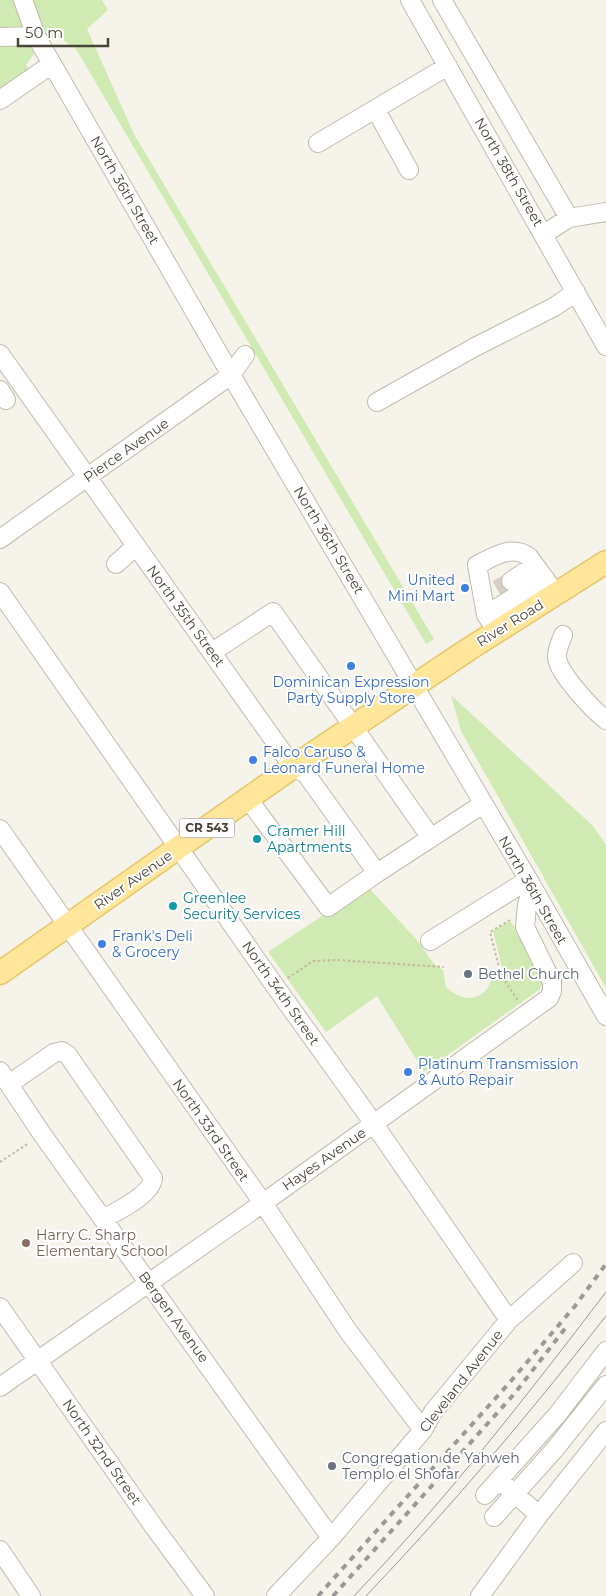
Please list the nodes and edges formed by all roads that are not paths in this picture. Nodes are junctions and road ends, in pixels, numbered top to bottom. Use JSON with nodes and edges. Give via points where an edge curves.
{"nodes":[{"id":1,"x":24,"y":0,"type":"edge"},
{"id":2,"x":410,"y":0,"type":"edge"},
{"id":3,"x":442,"y":0,"type":"edge"},
{"id":4,"x":0,"y":36,"type":"edge"},
{"id":5,"x":36,"y":36,"type":"junction"},
{"id":6,"x":52,"y":64,"type":"junction"},
{"id":7,"x":448,"y":66,"type":"junction"},
{"id":8,"x":0,"y":100,"type":"edge"},
{"id":9,"x":376,"y":110,"type":"junction"},
{"id":10,"x":318,"y":142,"type":"dead end"},
{"id":11,"x":409,"y":170,"type":"dead end"},
{"id":12,"x":606,"y":212,"type":"edge"},
{"id":13,"x":569,"y":218,"type":"junction"},
{"id":14,"x":544,"y":234,"type":"junction"},
{"id":15,"x":576,"y":292,"type":"junction"},
{"id":16,"x":606,"y":346,"type":"edge"},
{"id":17,"x":0,"y":354,"type":"edge"},
{"id":18,"x":245,"y":355,"type":"dead end"},
{"id":19,"x":6,"y":374,"type":"edge"},
{"id":20,"x":231,"y":375,"type":"junction"},
{"id":21,"x":378,"y":402,"type":"dead end"},
{"id":22,"x":87,"y":477,"type":"junction"},
{"id":23,"x":0,"y":539,"type":"edge"},
{"id":24,"x":136,"y":546,"type":"junction"},
{"id":25,"x":606,"y":562,"type":"edge"},
{"id":26,"x":116,"y":564,"type":"dead end"},
{"id":27,"x":545,"y":579,"type":"junction"},
{"id":28,"x":497,"y":589,"type":"junction"},
{"id":29,"x":0,"y":592,"type":"edge"},
{"id":30,"x":492,"y":623,"type":"junction"},
{"id":31,"x":563,"y":635,"type":"dead end"},
{"id":32,"x":212,"y":652,"type":"junction"},
{"id":33,"x":414,"y":686,"type":"junction"},
{"id":34,"x":606,"y":720,"type":"edge"},
{"id":35,"x":352,"y":727,"type":"junction"},
{"id":36,"x":294,"y":767,"type":"junction"},
{"id":37,"x":248,"y":799,"type":"junction"},
{"id":38,"x":483,"y":804,"type":"junction"},
{"id":39,"x":0,"y":829,"type":"edge"},
{"id":40,"x":430,"y":838,"type":"junction"},
{"id":41,"x":180,"y":848,"type":"junction"},
{"id":42,"x":377,"y":873,"type":"junction"},
{"id":43,"x":530,"y":883,"type":"junction"},
{"id":44,"x":68,"y":925,"type":"junction"},
{"id":45,"x":430,"y":941,"type":"dead end"},
{"id":46,"x":0,"y":973,"type":"edge"},
{"id":47,"x":606,"y":1016,"type":"edge"},
{"id":48,"x":4,"y":1078,"type":"edge"},
{"id":49,"x":374,"y":1124,"type":"junction"},
{"id":50,"x":263,"y":1203,"type":"junction"},
{"id":51,"x":103,"y":1219,"type":"junction"},
{"id":52,"x":573,"y":1262,"type":"dead end"},
{"id":53,"x":149,"y":1283,"type":"junction"},
{"id":54,"x":0,"y":1308,"type":"edge"},
{"id":55,"x":509,"y":1320,"type":"junction"},
{"id":56,"x":606,"y":1351,"type":"edge"},
{"id":57,"x":38,"y":1360,"type":"junction"},
{"id":58,"x":606,"y":1384,"type":"edge"},
{"id":59,"x":0,"y":1387,"type":"edge"},
{"id":60,"x":423,"y":1430,"type":"junction"},
{"id":61,"x":606,"y":1431,"type":"edge"},
{"id":62,"x":499,"y":1480,"type":"junction"},
{"id":63,"x":485,"y":1495,"type":"dead end"},
{"id":64,"x":516,"y":1495,"type":"junction"},
{"id":65,"x":539,"y":1515,"type":"junction"},
{"id":66,"x":494,"y":1517,"type":"dead end"},
{"id":67,"x":331,"y":1538,"type":"junction"},
{"id":68,"x":0,"y":1550,"type":"edge"},
{"id":69,"x":31,"y":1596,"type":"edge"},
{"id":70,"x":205,"y":1596,"type":"edge"},
{"id":71,"x":276,"y":1596,"type":"edge"},
{"id":72,"x":480,"y":1596,"type":"edge"}],
"edges":[{"from":1,"to":5,"type":"street","name":"North 36th Street"},
{"from":2,"to":7,"type":"street","name":"North 38th Street"},
{"from":3,"to":13,"type":"street"},
{"from":4,"to":5,"type":"street"},
{"from":5,"to":6,"type":"street","name":"North 36th Street"},
{"from":6,"to":8,"type":"street"},
{"from":6,"to":20,"type":"street","name":"North 36th Street"},
{"from":7,"to":9,"type":"street"},
{"from":7,"to":14,"type":"street","name":"North 38th Street"},
{"from":9,"to":10,"type":"street"},
{"from":9,"to":11,"type":"street"},
{"from":12,"to":13,"type":"street"},
{"from":13,"to":14,"type":"street"},
{"from":14,"to":15,"type":"street","name":"North 38th Street"},
{"from":15,"to":16,"type":"street","name":"North 38th Street"},
{"from":15,"to":21,"type":"street"},
{"from":17,"to":19,"type":"street","name":"North 35th Street"},
{"from":18,"to":20,"type":"street","name":"Pierce Avenue"},
{"from":19,"to":22,"type":"street","name":"North 35th Street"},
{"from":20,"to":22,"type":"street","name":"Pierce Avenue"},
{"from":20,"to":33,"type":"street","name":"North 36th Street"},
{"from":22,"to":23,"type":"street","name":"Pierce Avenue"},
{"from":22,"to":24,"type":"street","name":"North 35th Street"},
{"from":24,"to":26,"type":"street"},
{"from":24,"to":32,"type":"street","name":"North 35th Street"},
{"from":25,"to":27,"type":"main road","name":"River Road","number":"CR 543"},
{"from":27,"to":28,"type":"street"},
{"from":27,"to":28,"type":"street","via":[[525,554],[507,550],[477,565]]},
{"from":27,"to":30,"type":"main road","name":"River Road","number":"CR 543"},
{"from":28,"to":30,"type":"street"},
{"from":29,"to":41,"type":"street","name":"North 34th Street"},
{"from":30,"to":33,"type":"main road","name":"River Road","number":"CR 543"},
{"from":31,"to":34,"type":"street","via":[[557,658],[565,674]]},
{"from":32,"to":35,"type":"street","via":[[273,612]]},
{"from":32,"to":36,"type":"street","name":"North 35th Street"},
{"from":33,"to":35,"type":"main road","name":"River Avenue","number":"CR 543"},
{"from":33,"to":38,"type":"street","name":"North 36th Street"},
{"from":35,"to":36,"type":"main road","name":"River Avenue","number":"CR 543"},
{"from":35,"to":40,"type":"street"},
{"from":36,"to":37,"type":"main road","name":"River Avenue","number":"CR 543"},
{"from":36,"to":42,"type":"street","name":"North 35th Street","via":[[306,774]]},
{"from":37,"to":41,"type":"main road","name":"River Avenue","number":"CR 543"},
{"from":37,"to":42,"type":"street","via":[[328,907]]},
{"from":38,"to":40,"type":"street"},
{"from":38,"to":43,"type":"street","name":"North 36th Street"},
{"from":39,"to":44,"type":"street","name":"North 33rd Street"},
{"from":40,"to":42,"type":"street"},
{"from":41,"to":44,"type":"main road","name":"River Avenue","number":"CR 543"},
{"from":41,"to":49,"type":"street","name":"North 34th Street"},
{"from":43,"to":45,"type":"street"},
{"from":43,"to":47,"type":"street","name":"North 36th Street"},
{"from":43,"to":49,"type":"street","name":"Hayes Avenue","via":[[525,927],[552,982],[549,998]]},
{"from":44,"to":46,"type":"main road","name":"River Avenue","number":"CR 543"},
{"from":44,"to":50,"type":"street","name":"North 33rd Street"},
{"from":48,"to":51,"type":"street","name":"Bergen Avenue"},
{"from":48,"to":51,"type":"street","via":[[62,1051],[137,1152],[153,1178],[151,1186]]},
{"from":49,"to":50,"type":"street","name":"Hayes Avenue"},
{"from":49,"to":55,"type":"street","name":"North 34th Street"},
{"from":50,"to":53,"type":"street","name":"Hayes Avenue"},
{"from":50,"to":60,"type":"street","name":"North 33rd Street","via":[[348,1331]]},
{"from":51,"to":53,"type":"street","name":"Bergen Avenue"},
{"from":52,"to":55,"type":"street","name":"Cleveland Avenue"},
{"from":53,"to":57,"type":"street","name":"Hayes Avenue"},
{"from":53,"to":67,"type":"street","name":"Bergen Avenue"},
{"from":54,"to":57,"type":"street","name":"North 32nd Street"},
{"from":55,"to":60,"type":"street","name":"Cleveland Avenue","via":[[433,1412]]},
{"from":56,"to":62,"type":"street","via":[[557,1415]]},
{"from":57,"to":59,"type":"street","name":"Hayes Avenue"},
{"from":57,"to":70,"type":"street","name":"North 32nd Street"},
{"from":58,"to":64,"type":"street"},
{"from":60,"to":67,"type":"street","name":"Cleveland Avenue"},
{"from":61,"to":65,"type":"street"},
{"from":62,"to":63,"type":"street"},
{"from":62,"to":64,"type":"street"},
{"from":64,"to":65,"type":"street"},
{"from":64,"to":66,"type":"street"},
{"from":65,"to":72,"type":"street"},
{"from":67,"to":71,"type":"street","name":"Cleveland Avenue"},
{"from":68,"to":69,"type":"street"}]}
